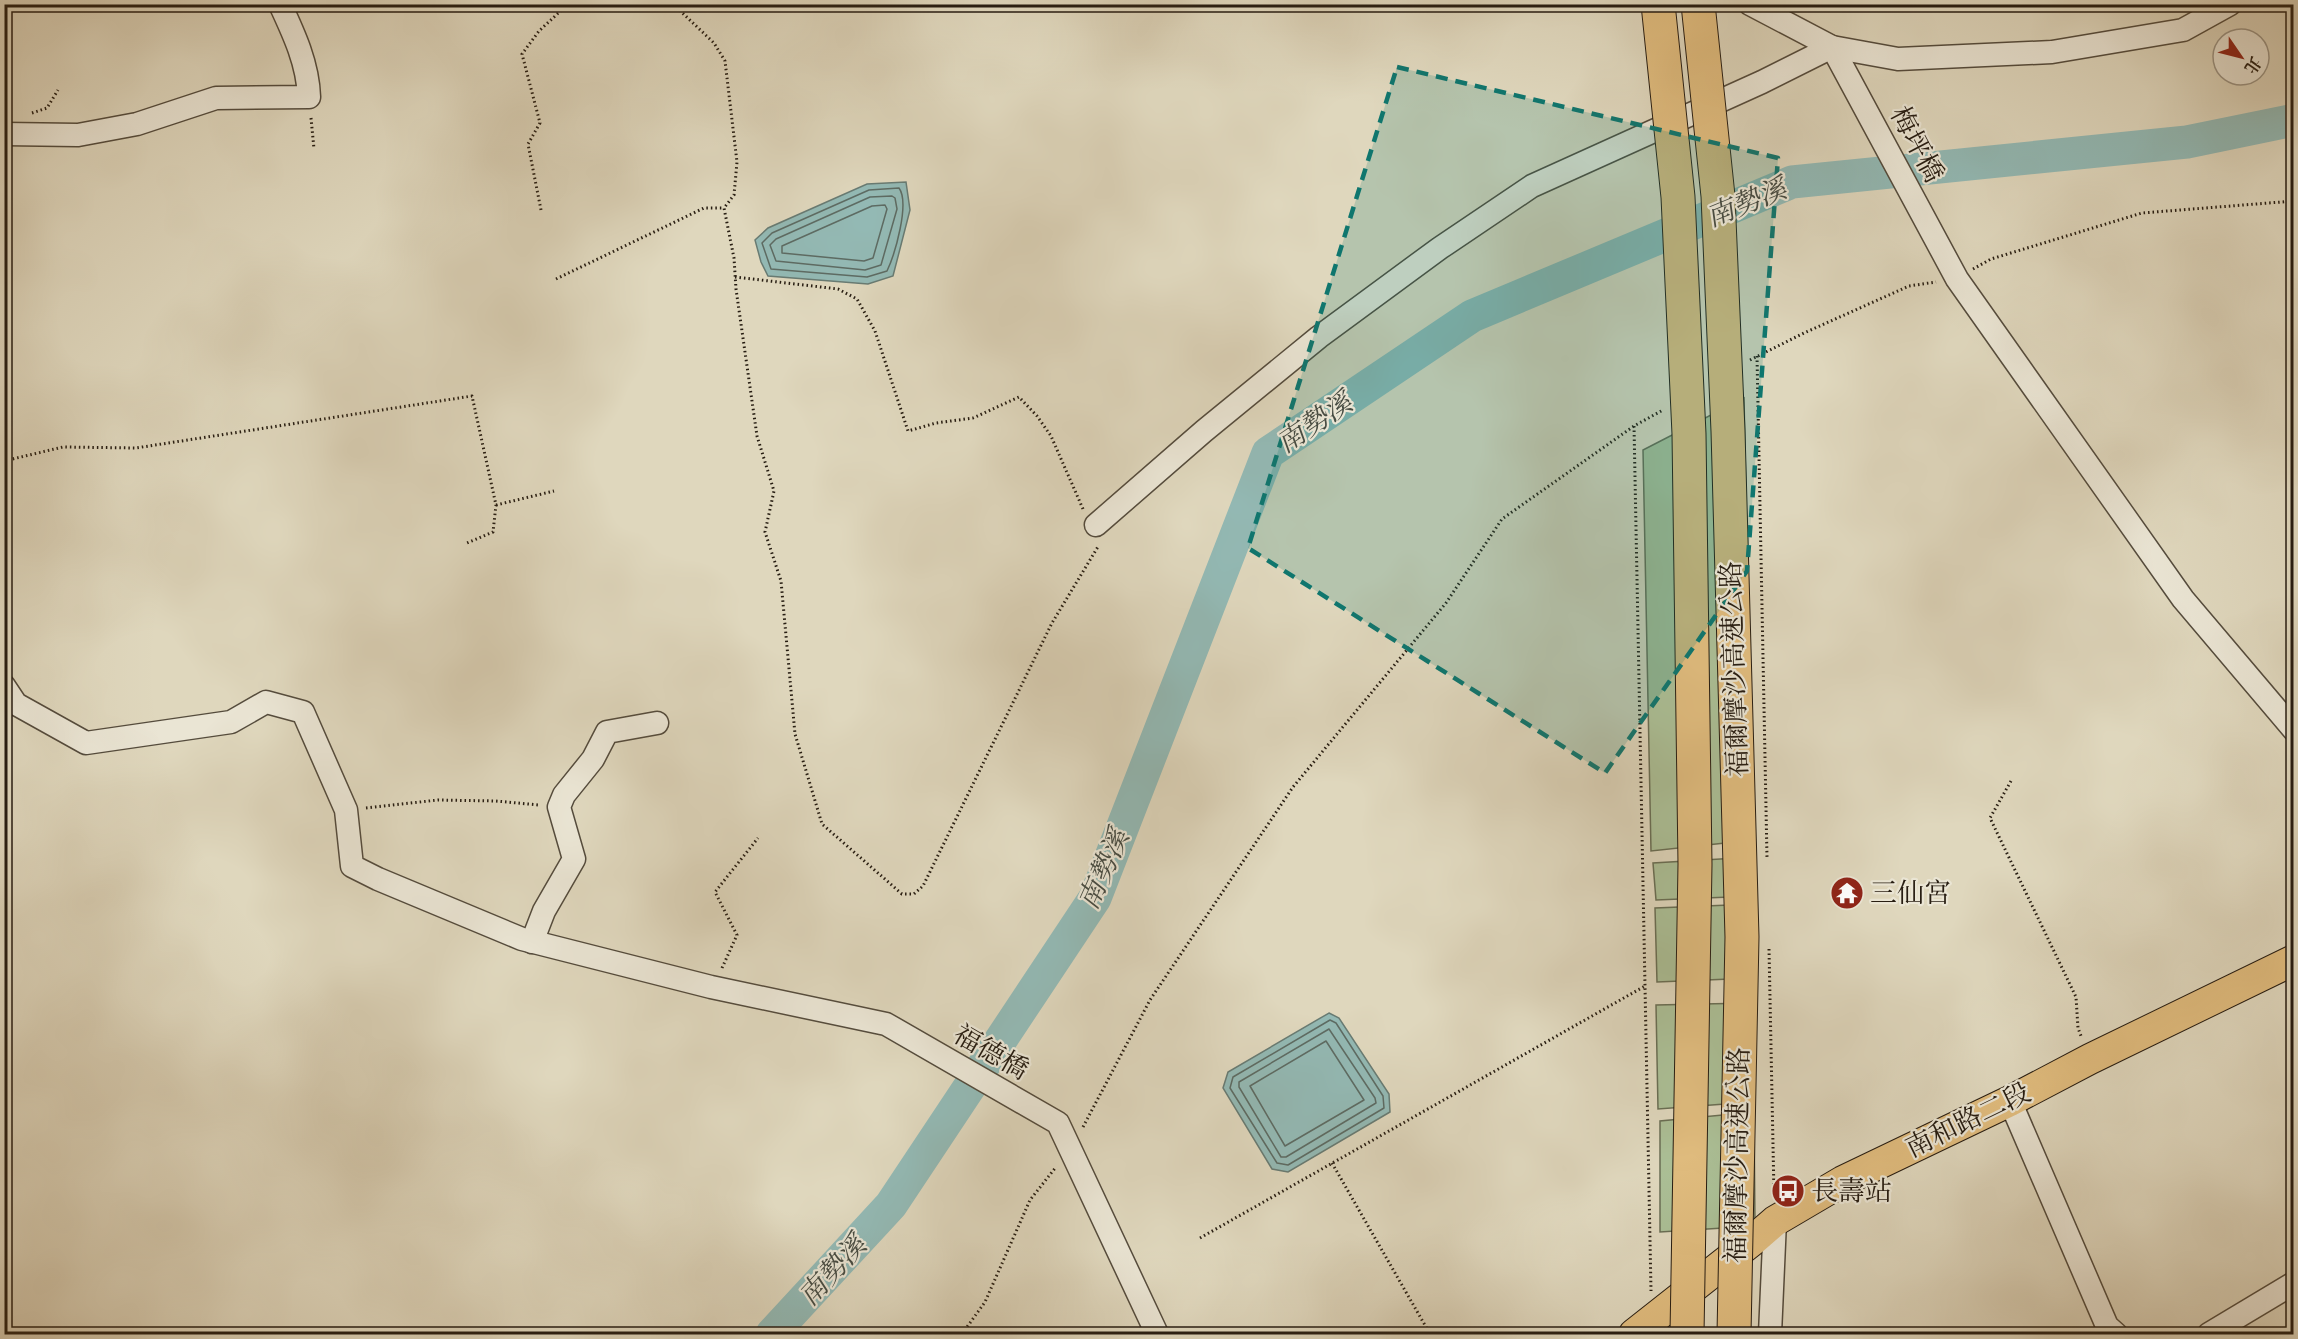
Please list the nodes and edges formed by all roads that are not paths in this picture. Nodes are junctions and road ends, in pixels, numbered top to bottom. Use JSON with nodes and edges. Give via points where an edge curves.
{"nodes":[{"id":1,"x":279,"y":4,"type":"edge"},
{"id":2,"x":1658,"y":4,"type":"edge"},
{"id":3,"x":1698,"y":4,"type":"edge"},
{"id":4,"x":1750,"y":4,"type":"edge"},
{"id":5,"x":2230,"y":4,"type":"edge"},
{"id":6,"x":1832,"y":47,"type":"junction"},
{"id":7,"x":4,"y":134,"type":"edge"},
{"id":8,"x":1096,"y":525,"type":"road end"},
{"id":9,"x":4,"y":686,"type":"edge"},
{"id":10,"x":657,"y":723,"type":"dead end"},
{"id":11,"x":2294,"y":730,"type":"edge"},
{"id":12,"x":532,"y":942,"type":"junction"},
{"id":13,"x":2294,"y":960,"type":"edge"},
{"id":14,"x":2010,"y":1101,"type":"junction"},
{"id":15,"x":1775,"y":1221,"type":"junction"},
{"id":16,"x":2294,"y":1283,"type":"edge"},
{"id":17,"x":1643,"y":1328,"type":"edge"},
{"id":18,"x":1157,"y":1335,"type":"edge"},
{"id":19,"x":1687,"y":1335,"type":"edge"},
{"id":20,"x":1734,"y":1335,"type":"edge"},
{"id":21,"x":1770,"y":1335,"type":"edge"},
{"id":22,"x":2116,"y":1335,"type":"edge"},
{"id":23,"x":2209,"y":1335,"type":"edge"}],
"edges":[{"from":1,"to":7,"type":"street","via":[[298,43],[309,97],[216,98],[137,124],[78,135]]},
{"from":2,"to":19,"type":"highway","name":"福爾摩沙高速公路","bridge":true,"via":[[1678,197],[1689,434],[1695,864]]},
{"from":3,"to":20,"type":"highway","name":"福爾摩沙高速公路","bridge":true,"via":[[1718,196],[1742,937]]},
{"from":4,"to":6,"type":"street"},
{"from":5,"to":6,"type":"street","via":[[2183,30],[2052,52],[1898,59]]},
{"from":6,"to":8,"type":"street","via":[[1532,186],[1319,338]]},
{"from":6,"to":11,"type":"street","name":"梅坪橋","via":[[1954,273],[2183,599]]},
{"from":9,"to":12,"type":"street","name":"福德橋","via":[[16,704],[86,743],[231,722],[266,702],[303,712],[346,810],[352,867]]},
{"from":10,"to":12,"type":"street","via":[[607,732],[593,759],[564,795],[559,807],[574,859],[544,910]]},
{"from":12,"to":18,"type":"street","name":"福德橋","via":[[711,987],[886,1024],[1058,1123]]},
{"from":13,"to":14,"type":"main road","name":"南和路二段"},
{"from":14,"to":15,"type":"main road","name":"南和路二段","via":[[1843,1180]]},
{"from":14,"to":22,"type":"street","via":[[2107,1326]]},
{"from":15,"to":17,"type":"main road","name":"南和路二段"},
{"from":15,"to":21,"type":"street"},
{"from":16,"to":23,"type":"street"}]}
